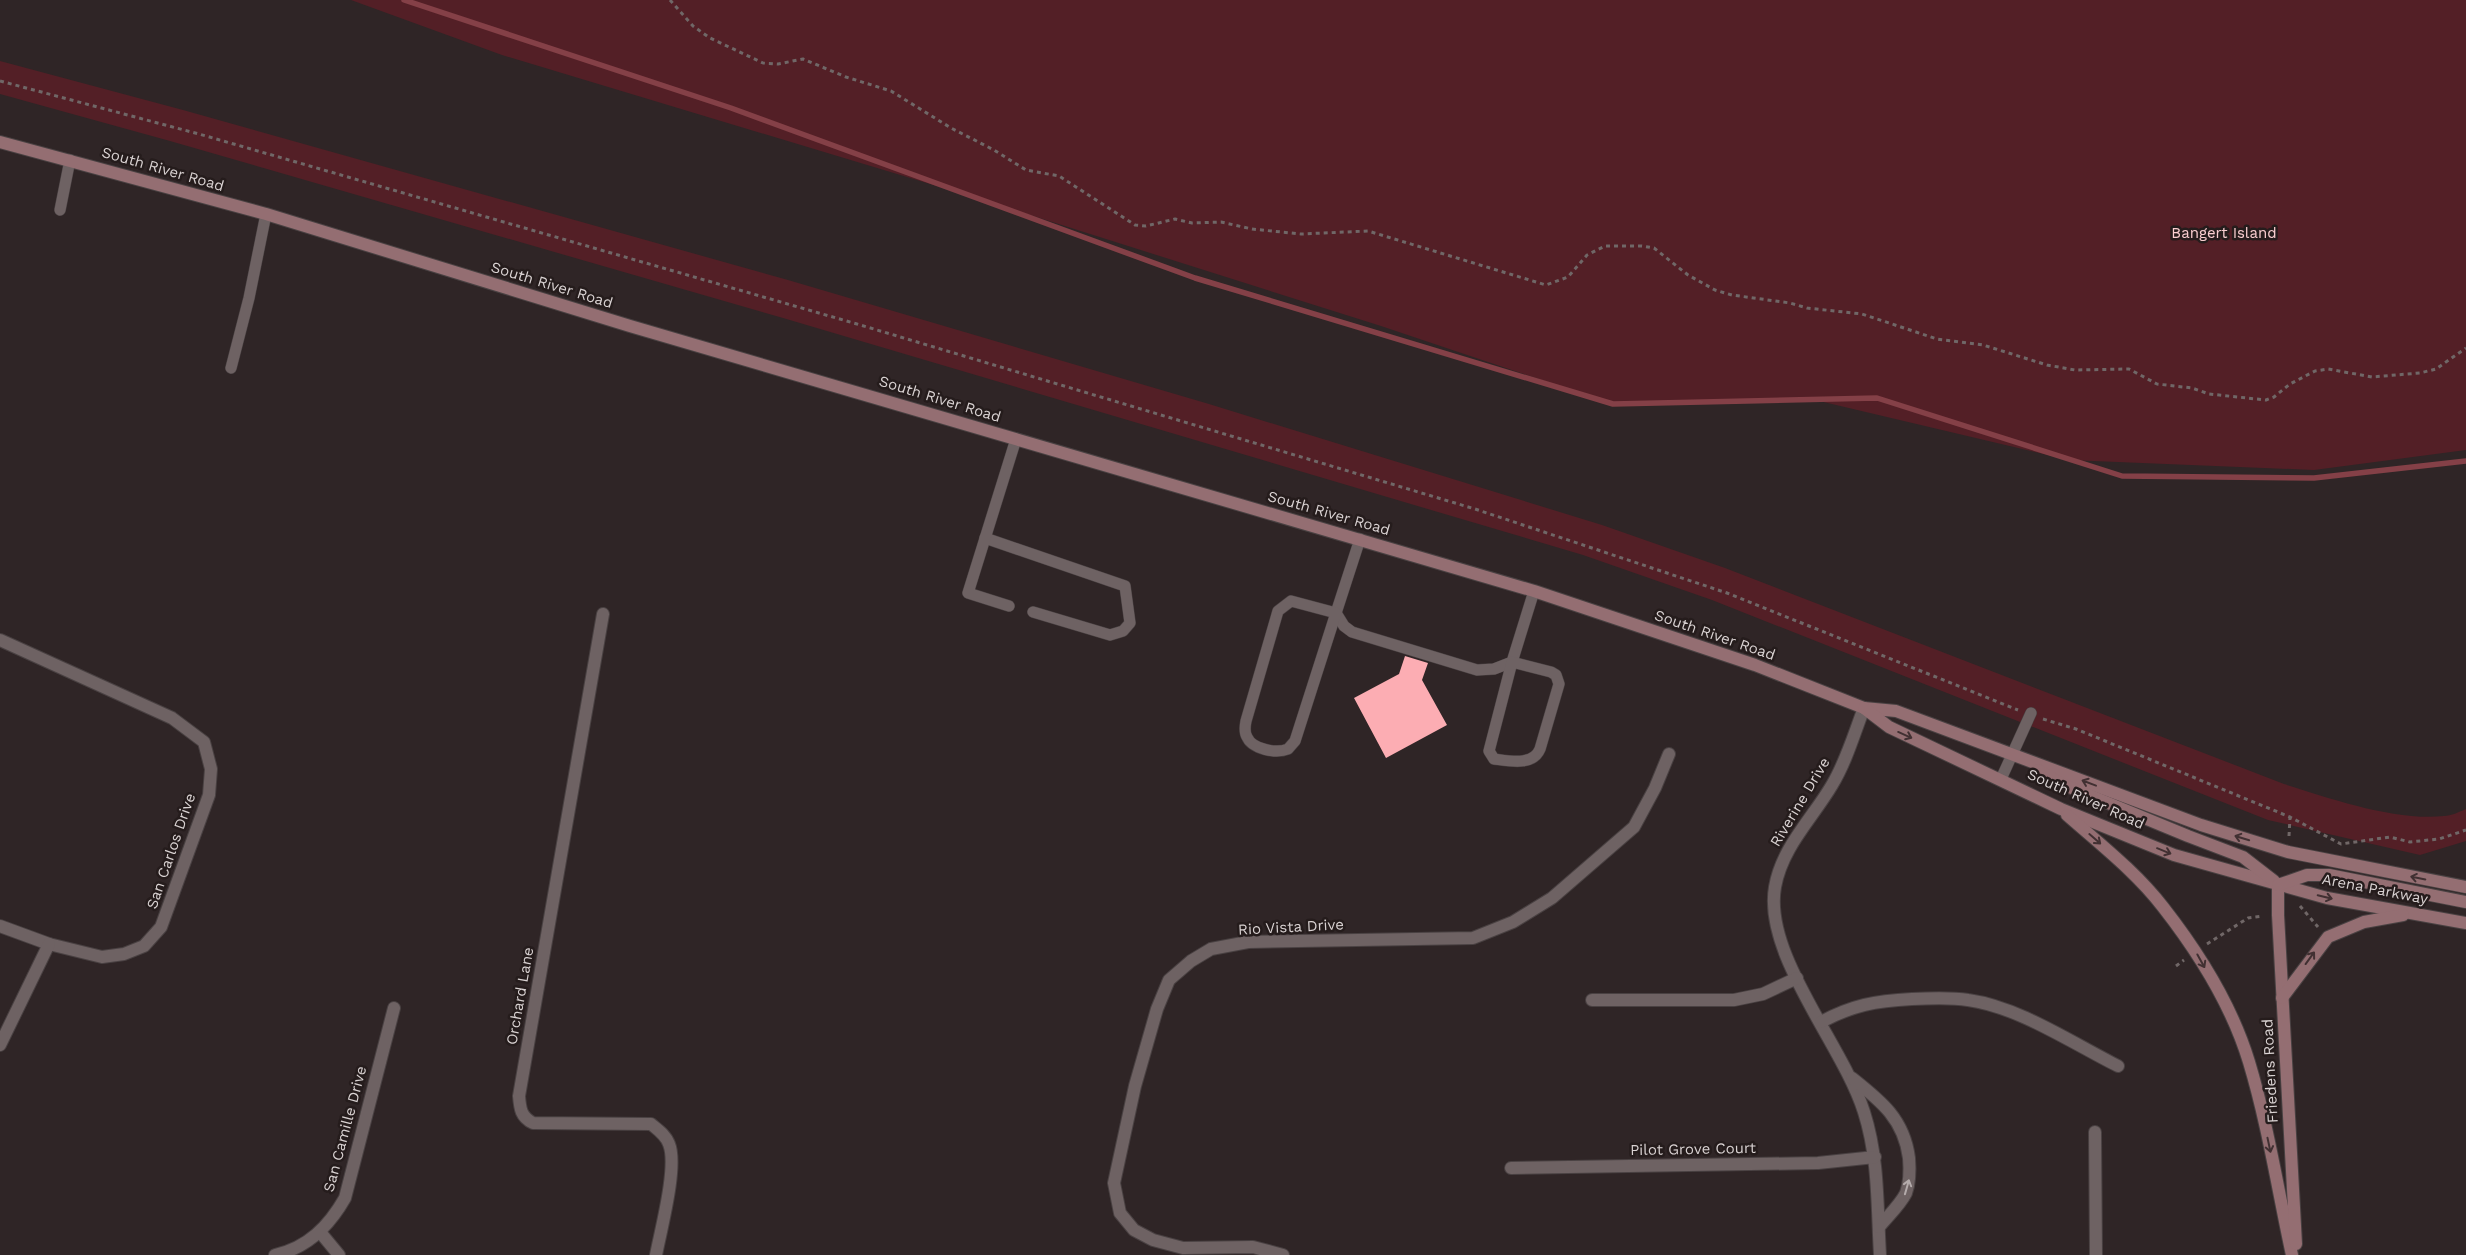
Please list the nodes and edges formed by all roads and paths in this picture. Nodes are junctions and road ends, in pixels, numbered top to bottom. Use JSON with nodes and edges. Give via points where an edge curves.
{"nodes":[{"id":1,"x":670,"y":0,"type":"edge"},
{"id":2,"x":0,"y":81,"type":"edge"},
{"id":3,"x":0,"y":142,"type":"edge"},
{"id":4,"x":70,"y":160,"type":"junction"},
{"id":5,"x":60,"y":210,"type":"dead end"},
{"id":6,"x":266,"y":214,"type":"junction"},
{"id":7,"x":2466,"y":348,"type":"edge"},
{"id":8,"x":231,"y":368,"type":"dead end"},
{"id":9,"x":1016,"y":439,"type":"junction"},
{"id":10,"x":985,"y":538,"type":"junction"},
{"id":11,"x":1360,"y":538,"type":"junction"},
{"id":12,"x":1534,"y":591,"type":"junction"},
{"id":13,"x":1010,"y":606,"type":"dead end"},
{"id":14,"x":1032,"y":612,"type":"dead end"},
{"id":15,"x":1336,"y":613,"type":"junction"},
{"id":16,"x":603,"y":614,"type":"dead end"},
{"id":17,"x":0,"y":640,"type":"edge"},
{"id":18,"x":1512,"y":662,"type":"junction"},
{"id":19,"x":1864,"y":708,"type":"junction"},
{"id":20,"x":2031,"y":714,"type":"junction"},
{"id":21,"x":1669,"y":754,"type":"dead end"},
{"id":22,"x":2013,"y":756,"type":"junction"},
{"id":23,"x":2001,"y":779,"type":"junction"},
{"id":24,"x":2058,"y":807,"type":"junction"},
{"id":25,"x":2466,"y":830,"type":"edge"},
{"id":26,"x":2288,"y":852,"type":"joint"},
{"id":27,"x":2278,"y":885,"type":"junction"},
{"id":28,"x":2466,"y":888,"type":"edge"},
{"id":29,"x":2466,"y":902,"type":"edge"},
{"id":30,"x":2302,"y":911,"type":"dead end"},
{"id":31,"x":2411,"y":913,"type":"junction"},
{"id":32,"x":2278,"y":915,"type":"junction"},
{"id":33,"x":2466,"y":923,"type":"edge"},
{"id":34,"x":0,"y":926,"type":"edge"},
{"id":35,"x":49,"y":944,"type":"junction"},
{"id":36,"x":2196,"y":952,"type":"junction"},
{"id":37,"x":2176,"y":966,"type":"dead end"},
{"id":38,"x":1797,"y":978,"type":"junction"},
{"id":39,"x":2282,"y":998,"type":"junction"},
{"id":40,"x":1592,"y":1000,"type":"dead end"},
{"id":41,"x":394,"y":1008,"type":"dead end"},
{"id":42,"x":1821,"y":1022,"type":"junction"},
{"id":43,"x":0,"y":1045,"type":"edge"},
{"id":44,"x":2118,"y":1066,"type":"dead end"},
{"id":45,"x":1850,"y":1076,"type":"junction"},
{"id":46,"x":2095,"y":1132,"type":"dead end"},
{"id":47,"x":1875,"y":1157,"type":"junction"},
{"id":48,"x":1511,"y":1168,"type":"dead end"},
{"id":49,"x":1880,"y":1227,"type":"junction"},
{"id":50,"x":320,"y":1232,"type":"junction"},
{"id":51,"x":275,"y":1255,"type":"edge"},
{"id":52,"x":339,"y":1255,"type":"edge"},
{"id":53,"x":656,"y":1255,"type":"edge"},
{"id":54,"x":1283,"y":1255,"type":"edge"},
{"id":55,"x":1880,"y":1255,"type":"edge"},
{"id":56,"x":2096,"y":1255,"type":"edge"},
{"id":57,"x":2292,"y":1255,"type":"edge"},
{"id":58,"x":2297,"y":1255,"type":"edge"}],
"edges":[{"from":1,"to":7,"type":"path","via":[[693,26],[710,38],[763,63],[803,60],[891,91],[1026,170],[1059,176],[1135,225],[1146,226],[1175,218],[1192,223],[1221,222],[1302,234],[1368,231],[1546,284],[1568,278],[1587,256],[1605,246],[1642,246],[1654,248],[1688,275],[1732,295],[1862,314],[1937,339],[1983,345],[2047,365],[2075,370],[2129,369],[2158,384],[2253,399],[2274,397],[2315,371],[2328,369],[2372,377],[2420,373],[2436,369]]},
{"from":2,"to":20,"type":"path","via":[[199,134],[857,324],[1475,509],[1727,593]]},
{"from":3,"to":4,"type":"main road","name":"South River Road"},
{"from":4,"to":5,"type":"lane"},
{"from":4,"to":6,"type":"main road","name":"South River Road"},
{"from":6,"to":8,"type":"lane"},
{"from":6,"to":9,"type":"main road","name":"South River Road","via":[[620,323]]},
{"from":9,"to":10,"type":"lane"},
{"from":9,"to":11,"type":"main road","name":"South River Road"},
{"from":10,"to":13,"type":"lane","via":[[968,593]]},
{"from":10,"to":14,"type":"lane","via":[[1125,586],[1130,623],[1123,631],[1110,635]]},
{"from":11,"to":12,"type":"main road","name":"South River Road"},
{"from":11,"to":15,"type":"lane"},
{"from":12,"to":18,"type":"lane"},
{"from":12,"to":19,"type":"main road","name":"South River Road","via":[[1754,665]]},
{"from":15,"to":15,"type":"lane","via":[[1292,745],[1282,752],[1274,752],[1252,744],[1245,735],[1246,720],[1278,611],[1291,601]]},
{"from":15,"to":18,"type":"lane","via":[[1352,632],[1477,670],[1494,670]]},
{"from":16,"to":53,"type":"street","name":"Orchard Lane","via":[[518,1096],[521,1112],[533,1123],[651,1124],[660,1131],[669,1142],[673,1159]]},
{"from":17,"to":35,"type":"street","name":"San Carlos Drive","via":[[172,718],[204,742],[211,769],[208,796],[161,927],[144,946],[131,952],[102,957]]},
{"from":18,"to":18,"type":"lane","via":[[1489,751],[1494,759],[1528,761],[1538,754],[1559,684],[1551,672]]},
{"from":19,"to":22,"type":"main road","name":"South River Road","via":[[1896,711]]},
{"from":19,"to":23,"type":"main road","name":"South River Road","one_way":true,"via":[[1889,727]]},
{"from":19,"to":38,"type":"street","name":"Riverine Drive","via":[[1837,775],[1784,856],[1776,884],[1774,915],[1780,942]]},
{"from":20,"to":22,"type":"lane"},
{"from":20,"to":25,"type":"path","via":[[2076,729],[2290,817],[2341,844],[2390,837],[2410,842],[2439,839]]},
{"from":21,"to":54,"type":"street","name":"Rio Vista Drive","via":[[1634,827],[1552,898],[1513,922],[1473,938],[1248,942],[1211,949],[1169,980],[1157,1009],[1135,1086],[1114,1183],[1120,1212],[1134,1230],[1153,1240],[1182,1248],[1253,1247]]},
{"from":22,"to":23,"type":"lane"},
{"from":26,"to":22,"type":"main road","name":"South River Road","one_way":true,"via":[[2201,825]]},
{"from":22,"to":27,"type":"main road","via":[[2062,784],[2243,856]]},
{"from":23,"to":24,"type":"main road","name":"South River Road"},
{"from":24,"to":27,"type":"main road","name":"South River Road","one_way":true,"via":[[2174,855]]},
{"from":24,"to":36,"type":"main road","one_way":true,"via":[[2121,862],[2162,906]]},
{"from":28,"to":26,"type":"main road","name":"Arena Parkway","one_way":true},
{"from":27,"to":29,"type":"main road","via":[[2307,875],[2329,875]]},
{"from":27,"to":31,"type":"main road","name":"Arena Parkway","one_way":true,"via":[[2327,898]]},
{"from":27,"to":32,"type":"main road","name":"Friedens Road"},
{"from":30,"to":32,"type":"path"},
{"from":31,"to":33,"type":"main road","name":"Arena Parkway"},
{"from":39,"to":31,"type":"main road","one_way":true,"via":[[2328,937],[2364,922]]},
{"from":32,"to":36,"type":"path","via":[[2248,918]]},
{"from":32,"to":39,"type":"main road","name":"Friedens Road"},
{"from":34,"to":35,"type":"street","name":"San Carlos Drive"},
{"from":35,"to":43,"type":"street"},
{"from":36,"to":37,"type":"path"},
{"from":36,"to":57,"type":"main road","one_way":true,"via":[[2229,1012],[2249,1061]]},
{"from":38,"to":40,"type":"street","via":[[1762,994],[1734,1000]]},
{"from":38,"to":42,"type":"street","name":"Riverine Drive"},
{"from":39,"to":58,"type":"main road","name":"Friedens Road"},
{"from":41,"to":50,"type":"street","name":"San Camille Drive","via":[[345,1198]]},
{"from":42,"to":44,"type":"street","via":[[1844,1010],[1878,1000],[1970,1000],[2016,1014]]},
{"from":42,"to":45,"type":"street","name":"Riverine Drive"},
{"from":45,"to":47,"type":"street","name":"Riverine Drive","via":[[1864,1112]]},
{"from":49,"to":45,"type":"street","name":"Riverine Drive","one_way":true,"via":[[1905,1195],[1909,1177],[1908,1154],[1902,1129],[1889,1109]]},
{"from":46,"to":56,"type":"street"},
{"from":47,"to":48,"type":"street","name":"Pilot Grove Court","via":[[1818,1163]]},
{"from":47,"to":49,"type":"street","name":"Riverine Drive"},
{"from":49,"to":55,"type":"street","name":"Riverine Drive"},
{"from":50,"to":51,"type":"street","name":"San Camille Drive","via":[[301,1245]]},
{"from":50,"to":52,"type":"street"}]}
